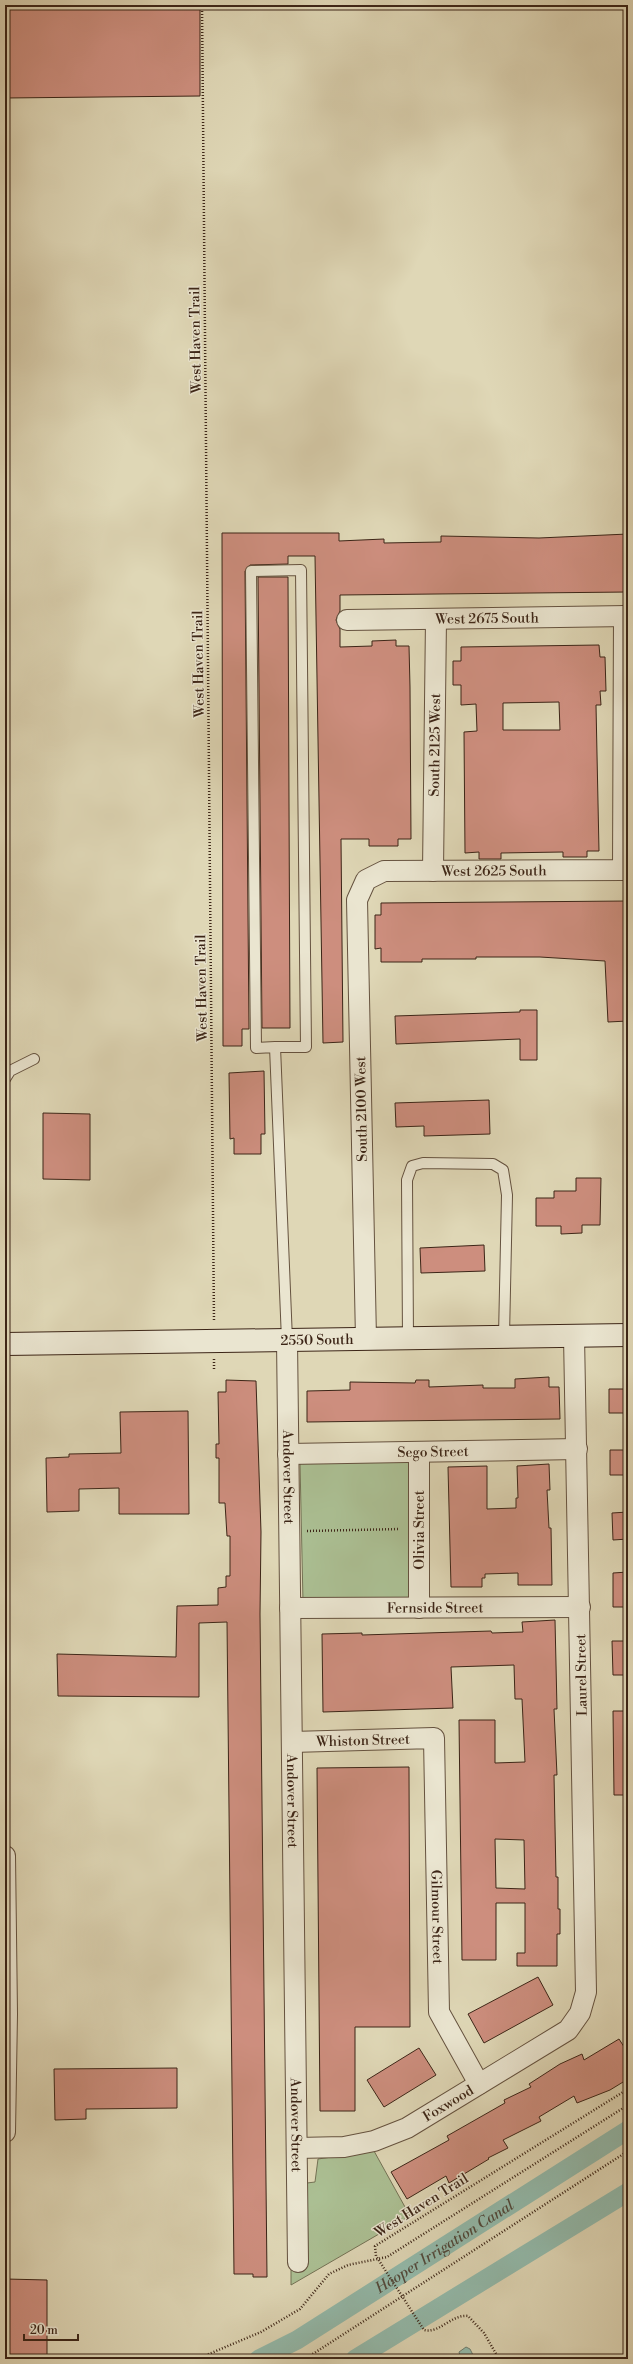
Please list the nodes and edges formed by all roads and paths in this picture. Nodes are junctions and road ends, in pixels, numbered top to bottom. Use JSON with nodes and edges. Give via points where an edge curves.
{"nodes":[{"id":1,"x":202,"y":5,"type":"edge"},
{"id":2,"x":626,"y":616,"type":"edge"},
{"id":3,"x":436,"y":619,"type":"junction"},
{"id":4,"x":347,"y":620,"type":"dead end"},
{"id":5,"x":433,"y":871,"type":"junction"},
{"id":6,"x":366,"y":880,"type":"joint"},
{"id":7,"x":275,"y":1048,"type":"junction"},
{"id":8,"x":34,"y":1059,"type":"dead end"},
{"id":9,"x":5,"y":1079,"type":"edge"},
{"id":10,"x":214,"y":1323,"type":"dead end"},
{"id":11,"x":628,"y":1335,"type":"edge"},
{"id":12,"x":504,"y":1336,"type":"junction"},
{"id":13,"x":574,"y":1336,"type":"junction"},
{"id":14,"x":366,"y":1338,"type":"junction"},
{"id":15,"x":408,"y":1338,"type":"junction"},
{"id":16,"x":287,"y":1340,"type":"junction"},
{"id":17,"x":5,"y":1344,"type":"edge"},
{"id":18,"x":577,"y":1449,"type":"junction"},
{"id":19,"x":419,"y":1452,"type":"junction"},
{"id":20,"x":288,"y":1454,"type":"junction"},
{"id":21,"x":401,"y":1529,"type":"dead end"},
{"id":22,"x":306,"y":1531,"type":"dead end"},
{"id":23,"x":580,"y":1607,"type":"junction"},
{"id":24,"x":290,"y":1608,"type":"junction"},
{"id":25,"x":420,"y":1608,"type":"junction"},
{"id":26,"x":434,"y":1738,"type":"joint"},
{"id":27,"x":292,"y":1742,"type":"junction"},
{"id":28,"x":5,"y":1856,"type":"edge"},
{"id":29,"x":5,"y":1942,"type":"edge"},
{"id":30,"x":580,"y":2013,"type":"joint"},
{"id":31,"x":6,"y":2019,"type":"edge"},
{"id":32,"x":479,"y":2084,"type":"junction"},
{"id":33,"x":628,"y":2089,"type":"edge"},
{"id":34,"x":5,"y":2098,"type":"edge"},
{"id":35,"x":628,"y":2105,"type":"edge"},
{"id":36,"x":5,"y":2132,"type":"edge"},
{"id":37,"x":297,"y":2148,"type":"junction"},
{"id":38,"x":628,"y":2151,"type":"edge"},
{"id":39,"x":378,"y":2258,"type":"junction"},
{"id":40,"x":298,"y":2262,"type":"dead end"},
{"id":41,"x":403,"y":2297,"type":"junction"},
{"id":42,"x":197,"y":2359,"type":"edge"},
{"id":43,"x":305,"y":2359,"type":"edge"},
{"id":44,"x":499,"y":2359,"type":"edge"}],
"edges":[{"from":1,"to":10,"type":"path","name":"West Haven Trail"},
{"from":2,"to":3,"type":"street","name":"West 2675 South"},
{"from":2,"to":5,"type":"street","name":"West 2625 South","via":[[623,870]]},
{"from":3,"to":4,"type":"street","name":"West 2675 South"},
{"from":3,"to":5,"type":"street","name":"South 2125 West"},
{"from":5,"to":6,"type":"street","name":"West 2625 South","via":[[384,871]]},
{"from":6,"to":14,"type":"street","name":"South 2100 West","via":[[357,900]]},
{"from":7,"to":7,"type":"lane","via":[[256,1048],[251,571],[302,570],[306,1047]]},
{"from":7,"to":16,"type":"lane"},
{"from":8,"to":9,"type":"lane","via":[[10,1072]]},
{"from":11,"to":13,"type":"street","name":"2550 South"},
{"from":12,"to":13,"type":"street","name":"2550 South"},
{"from":12,"to":15,"type":"street","name":"2550 South"},
{"from":12,"to":15,"type":"lane","via":[[507,1195],[503,1170],[493,1164],[423,1163],[412,1166],[407,1180]]},
{"from":13,"to":18,"type":"street","name":"Laurel Street"},
{"from":14,"to":15,"type":"street","name":"2550 South"},
{"from":14,"to":16,"type":"street","name":"2550 South"},
{"from":16,"to":17,"type":"street","name":"2550 South"},
{"from":16,"to":20,"type":"street","name":"Andover Street"},
{"from":18,"to":19,"type":"street","name":"Sego Street"},
{"from":18,"to":23,"type":"street","name":"Laurel Street"},
{"from":19,"to":20,"type":"street","name":"Sego Street"},
{"from":19,"to":25,"type":"street","name":"Olivia Street"},
{"from":20,"to":24,"type":"street","name":"Andover Street"},
{"from":21,"to":22,"type":"path"},
{"from":23,"to":25,"type":"street","name":"Fernside Street"},
{"from":23,"to":30,"type":"street","name":"Laurel Street","via":[[586,1992]]},
{"from":24,"to":25,"type":"street","name":"Fernside Street"},
{"from":24,"to":27,"type":"street","name":"Andover Street"},
{"from":26,"to":27,"type":"street","name":"Whiston Street"},
{"from":26,"to":32,"type":"street","name":"Gilmour Street","via":[[439,2012]]},
{"from":27,"to":37,"type":"street","name":"Andover Street"},
{"from":28,"to":29,"type":"street"},
{"from":29,"to":31,"type":"street"},
{"from":30,"to":32,"type":"street","name":"Foxwood","via":[[568,2030]]},
{"from":31,"to":34,"type":"street"},
{"from":32,"to":37,"type":"street","name":"Foxwood","via":[[407,2128],[374,2141],[344,2147]]},
{"from":33,"to":39,"type":"path","name":"West Haven Trail","via":[[378,2242],[374,2250]]},
{"from":34,"to":36,"type":"street"},
{"from":35,"to":39,"type":"path","via":[[387,2257]]},
{"from":37,"to":40,"type":"street","name":"Andover Street"},
{"from":38,"to":41,"type":"path"},
{"from":39,"to":41,"type":"path","name":"West Haven Trail"},
{"from":39,"to":42,"type":"path","via":[[348,2265],[329,2274],[300,2309],[261,2332]]},
{"from":41,"to":43,"type":"path"},
{"from":41,"to":44,"type":"path","name":"West Haven Trail","via":[[426,2330],[432,2331],[456,2317],[468,2316],[484,2333]]}]}
